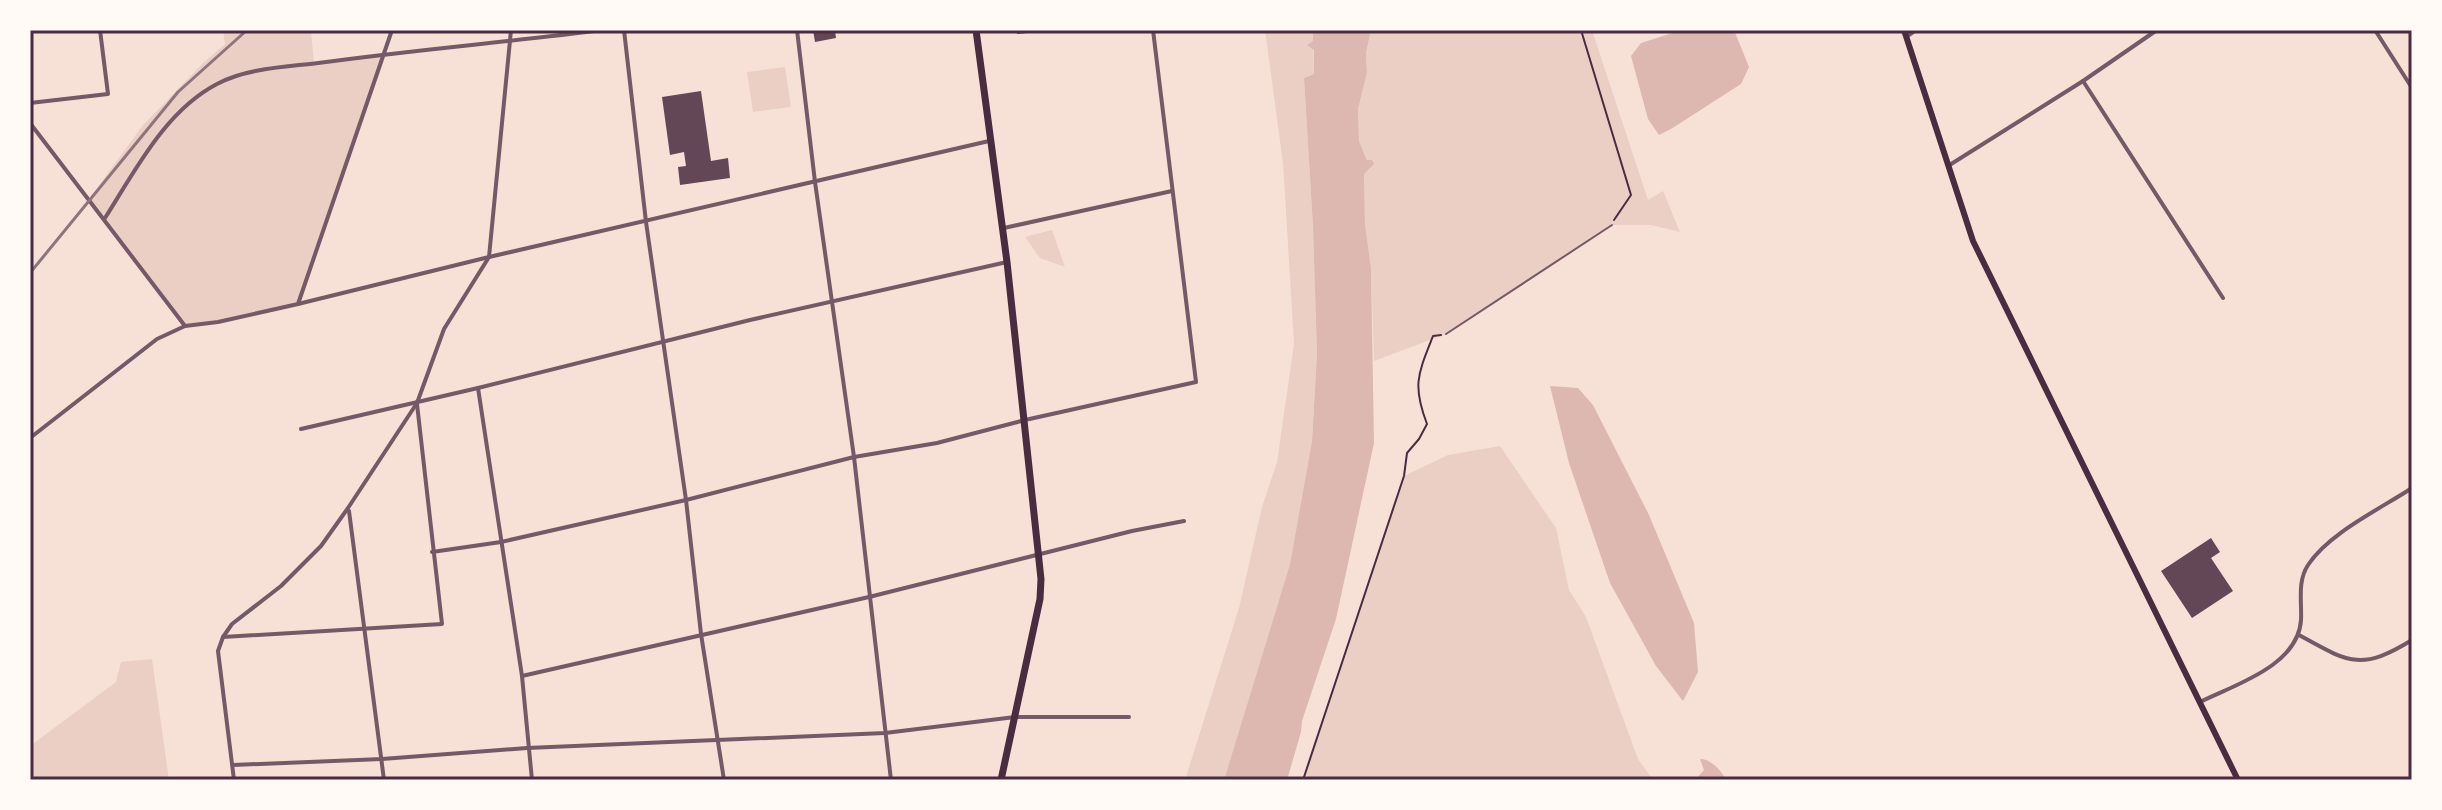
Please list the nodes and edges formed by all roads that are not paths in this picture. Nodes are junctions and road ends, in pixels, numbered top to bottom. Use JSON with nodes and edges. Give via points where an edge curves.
{"nodes":[{"id":1,"x":100,"y":30,"type":"edge"},
{"id":2,"x":392,"y":30,"type":"edge"},
{"id":3,"x":511,"y":30,"type":"edge"},
{"id":4,"x":603,"y":30,"type":"edge"},
{"id":5,"x":624,"y":30,"type":"edge"},
{"id":6,"x":797,"y":30,"type":"edge"},
{"id":7,"x":976,"y":30,"type":"edge"},
{"id":8,"x":1153,"y":30,"type":"edge"},
{"id":9,"x":1916,"y":30,"type":"edge"},
{"id":10,"x":2157,"y":30,"type":"edge"},
{"id":11,"x":2375,"y":30,"type":"edge"},
{"id":12,"x":1905,"y":33,"type":"edge"},
{"id":13,"x":511,"y":42,"type":"junction"},
{"id":14,"x":382,"y":54,"type":"junction"},
{"id":15,"x":2083,"y":81,"type":"junction"},
{"id":16,"x":2412,"y":88,"type":"edge"},
{"id":17,"x":30,"y":103,"type":"edge"},
{"id":18,"x":30,"y":123,"type":"edge"},
{"id":19,"x":989,"y":141,"type":"junction"},
{"id":20,"x":1948,"y":167,"type":"junction"},
{"id":21,"x":815,"y":182,"type":"junction"},
{"id":22,"x":1172,"y":191,"type":"junction"},
{"id":23,"x":105,"y":218,"type":"junction"},
{"id":24,"x":646,"y":222,"type":"junction"},
{"id":25,"x":1612,"y":225,"type":"road end"},
{"id":26,"x":1001,"y":229,"type":"junction"},
{"id":27,"x":489,"y":257,"type":"junction"},
{"id":28,"x":1007,"y":262,"type":"junction"},
{"id":29,"x":2223,"y":298,"type":"dead end"},
{"id":30,"x":832,"y":300,"type":"junction"},
{"id":31,"x":298,"y":304,"type":"junction"},
{"id":32,"x":185,"y":326,"type":"junction"},
{"id":33,"x":1446,"y":334,"type":"road end"},
{"id":34,"x":662,"y":340,"type":"junction"},
{"id":35,"x":478,"y":388,"type":"junction"},
{"id":36,"x":417,"y":403,"type":"junction"},
{"id":37,"x":1025,"y":420,"type":"junction"},
{"id":38,"x":301,"y":429,"type":"dead end"},
{"id":39,"x":30,"y":438,"type":"edge"},
{"id":40,"x":854,"y":457,"type":"junction"},
{"id":41,"x":2412,"y":488,"type":"edge"},
{"id":42,"x":686,"y":500,"type":"junction"},
{"id":43,"x":348,"y":508,"type":"junction"},
{"id":44,"x":1184,"y":521,"type":"dead end"},
{"id":45,"x":501,"y":542,"type":"junction"},
{"id":46,"x":432,"y":552,"type":"junction"},
{"id":47,"x":1040,"y":555,"type":"junction"},
{"id":48,"x":869,"y":597,"type":"junction"},
{"id":49,"x":363,"y":628,"type":"junction"},
{"id":50,"x":701,"y":634,"type":"junction"},
{"id":51,"x":2299,"y":635,"type":"junction"},
{"id":52,"x":223,"y":637,"type":"junction"},
{"id":53,"x":2412,"y":640,"type":"edge"},
{"id":54,"x":522,"y":676,"type":"junction"},
{"id":55,"x":2200,"y":702,"type":"junction"},
{"id":56,"x":1015,"y":717,"type":"junction"},
{"id":57,"x":1129,"y":717,"type":"dead end"},
{"id":58,"x":885,"y":733,"type":"junction"},
{"id":59,"x":718,"y":741,"type":"junction"},
{"id":60,"x":527,"y":748,"type":"junction"},
{"id":61,"x":382,"y":759,"type":"junction"},
{"id":62,"x":233,"y":765,"type":"junction"},
{"id":63,"x":234,"y":780,"type":"edge"},
{"id":64,"x":384,"y":780,"type":"edge"},
{"id":65,"x":532,"y":780,"type":"edge"},
{"id":66,"x":724,"y":780,"type":"edge"},
{"id":67,"x":891,"y":780,"type":"edge"},
{"id":68,"x":1001,"y":780,"type":"edge"},
{"id":69,"x":2238,"y":780,"type":"edge"}],
"edges":[{"from":1,"to":17,"type":"street","via":[[108,94]]},
{"from":2,"to":14,"type":"street"},
{"from":3,"to":13,"type":"street"},
{"from":4,"to":13,"type":"street"},
{"from":5,"to":24,"type":"street"},
{"from":6,"to":21,"type":"street"},
{"from":7,"to":19,"type":"main road"},
{"from":8,"to":22,"type":"street"},
{"from":9,"to":12,"type":"street"},
{"from":10,"to":15,"type":"street"},
{"from":11,"to":16,"type":"street"},
{"from":12,"to":20,"type":"main road"},
{"from":13,"to":14,"type":"street"},
{"from":13,"to":27,"type":"street"},
{"from":14,"to":23,"type":"street","via":[[256,71],[218,83],[173,119]]},
{"from":14,"to":31,"type":"street"},
{"from":15,"to":20,"type":"street"},
{"from":15,"to":29,"type":"street"},
{"from":18,"to":23,"type":"street"},
{"from":19,"to":21,"type":"street"},
{"from":19,"to":26,"type":"main road"},
{"from":20,"to":55,"type":"main road","via":[[1973,241]]},
{"from":21,"to":24,"type":"street"},
{"from":21,"to":30,"type":"street"},
{"from":22,"to":26,"type":"street"},
{"from":22,"to":37,"type":"street","via":[[1196,382]]},
{"from":23,"to":32,"type":"street"},
{"from":24,"to":27,"type":"street"},
{"from":24,"to":34,"type":"street"},
{"from":25,"to":33,"type":"lane"},
{"from":26,"to":28,"type":"main road"},
{"from":27,"to":31,"type":"street"},
{"from":27,"to":36,"type":"street","via":[[444,329]]},
{"from":28,"to":30,"type":"street"},
{"from":28,"to":37,"type":"main road"},
{"from":30,"to":34,"type":"street"},
{"from":30,"to":40,"type":"street"},
{"from":31,"to":32,"type":"street"},
{"from":32,"to":39,"type":"street","via":[[157,339]]},
{"from":34,"to":35,"type":"street"},
{"from":34,"to":42,"type":"street"},
{"from":35,"to":36,"type":"street"},
{"from":35,"to":45,"type":"street"},
{"from":36,"to":38,"type":"street"},
{"from":36,"to":43,"type":"street"},
{"from":36,"to":46,"type":"street"},
{"from":37,"to":40,"type":"street"},
{"from":37,"to":47,"type":"main road"},
{"from":40,"to":42,"type":"street"},
{"from":40,"to":48,"type":"street"},
{"from":41,"to":51,"type":"street","via":[[2316,554],[2305,569]]},
{"from":42,"to":45,"type":"street"},
{"from":42,"to":50,"type":"street"},
{"from":43,"to":49,"type":"street"},
{"from":43,"to":52,"type":"street","via":[[321,546]]},
{"from":44,"to":47,"type":"street"},
{"from":45,"to":46,"type":"street"},
{"from":45,"to":54,"type":"street"},
{"from":46,"to":49,"type":"street","via":[[442,624]]},
{"from":47,"to":48,"type":"street"},
{"from":47,"to":56,"type":"main road","via":[[1040,599]]},
{"from":48,"to":50,"type":"street"},
{"from":48,"to":58,"type":"street"},
{"from":49,"to":52,"type":"street"},
{"from":49,"to":61,"type":"street"},
{"from":50,"to":54,"type":"street"},
{"from":50,"to":59,"type":"street"},
{"from":51,"to":53,"type":"street","via":[[2350,660],[2372,661]]},
{"from":51,"to":55,"type":"street","via":[[2262,671]]},
{"from":52,"to":62,"type":"street","via":[[218,651]]},
{"from":54,"to":60,"type":"street"},
{"from":55,"to":69,"type":"main road"},
{"from":56,"to":57,"type":"street"},
{"from":56,"to":58,"type":"street"},
{"from":56,"to":68,"type":"main road"},
{"from":58,"to":59,"type":"street"},
{"from":58,"to":67,"type":"street"},
{"from":59,"to":60,"type":"street"},
{"from":59,"to":66,"type":"street"},
{"from":60,"to":61,"type":"street"},
{"from":60,"to":65,"type":"street"},
{"from":61,"to":62,"type":"street"},
{"from":61,"to":64,"type":"street"},
{"from":62,"to":63,"type":"street"}]}
